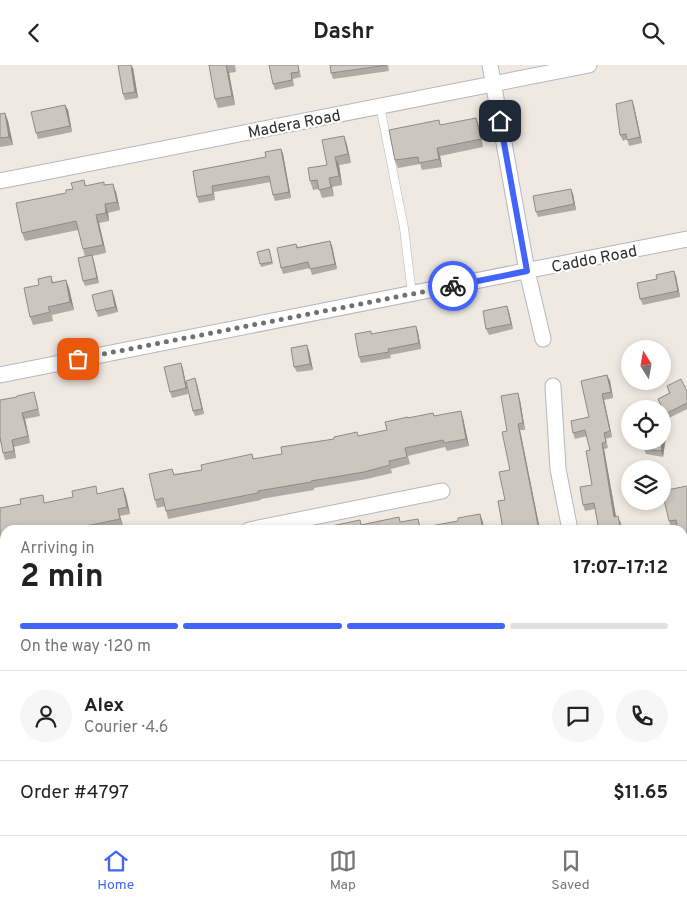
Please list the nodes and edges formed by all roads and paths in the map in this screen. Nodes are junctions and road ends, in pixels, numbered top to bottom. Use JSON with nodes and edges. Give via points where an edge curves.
{"nodes":[{"id":1,"x":490,"y":65,"type":"edge"},
{"id":2,"x":589,"y":65,"type":"edge"},
{"id":3,"x":494,"y":84,"type":"junction"},
{"id":4,"x":380,"y":106,"type":"junction"},
{"id":5,"x":0,"y":181,"type":"edge"},
{"id":6,"x":687,"y":239,"type":"edge"},
{"id":7,"x":527,"y":271,"type":"junction"},
{"id":8,"x":412,"y":293,"type":"junction"},
{"id":9,"x":543,"y":339,"type":"dead end"},
{"id":10,"x":0,"y":375,"type":"edge"},
{"id":11,"x":552,"y":386,"type":"dead end"},
{"id":12,"x":442,"y":491,"type":"dead end"},
{"id":13,"x":295,"y":525,"type":"edge"},
{"id":14,"x":569,"y":525,"type":"edge"}],
"edges":[{"from":1,"to":3,"type":"street"},
{"from":2,"to":3,"type":"street","name":"Madera Road"},
{"from":3,"to":4,"type":"street","name":"Madera Road"},
{"from":3,"to":7,"type":"street"},
{"from":4,"to":5,"type":"street","name":"Madera Road"},
{"from":4,"to":8,"type":"lane","via":[[404,229]]},
{"from":6,"to":7,"type":"street","name":"Caddo Road"},
{"from":7,"to":8,"type":"street","name":"Caddo Road"},
{"from":7,"to":9,"type":"street"},
{"from":8,"to":10,"type":"street","name":"Caddo Road"},
{"from":11,"to":14,"type":"street","via":[[558,469]]},
{"from":12,"to":13,"type":"street"}]}
